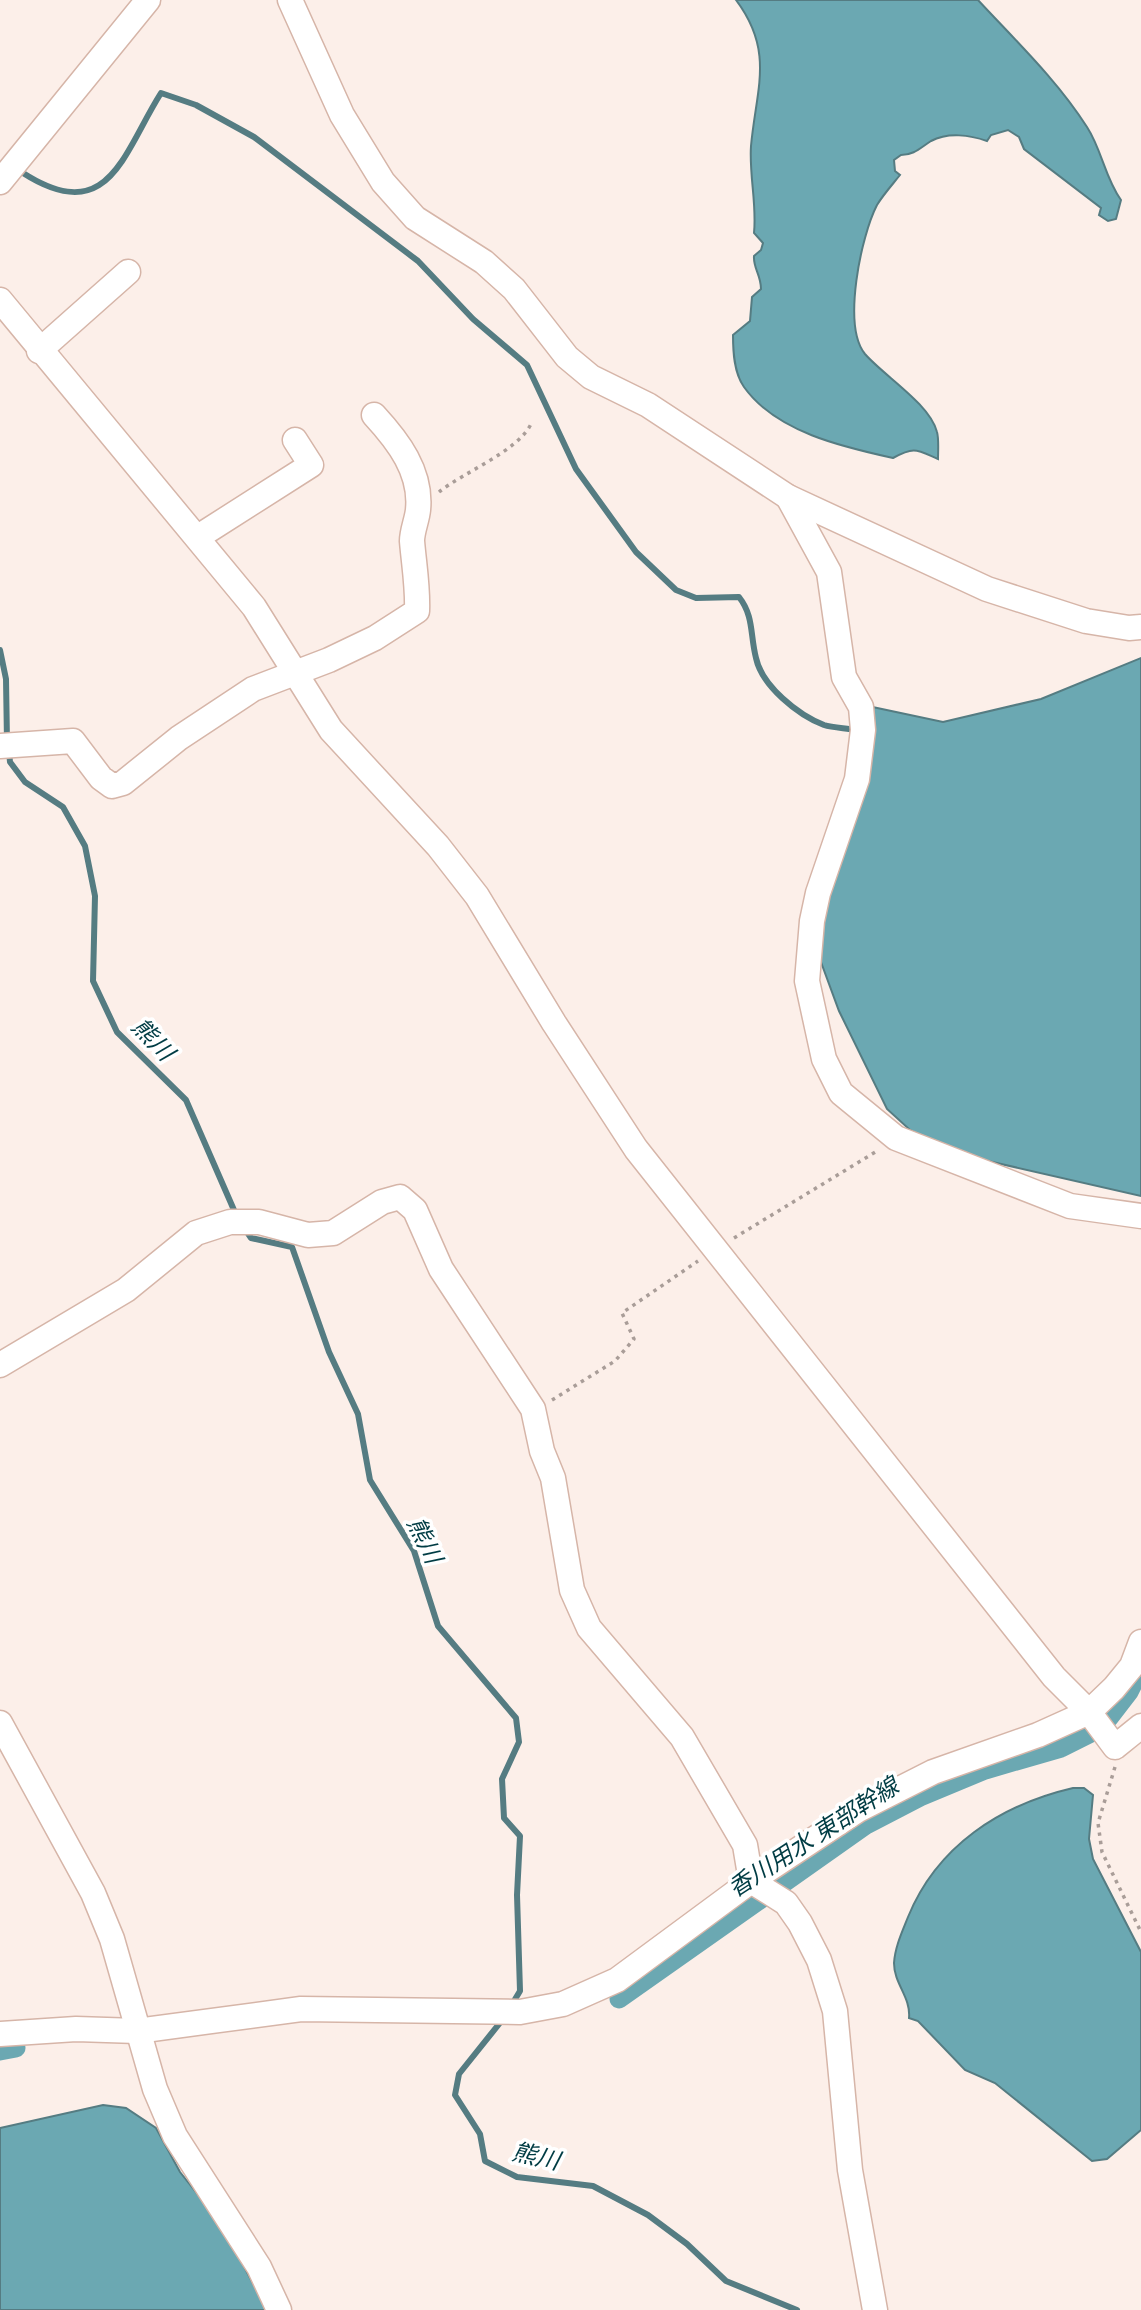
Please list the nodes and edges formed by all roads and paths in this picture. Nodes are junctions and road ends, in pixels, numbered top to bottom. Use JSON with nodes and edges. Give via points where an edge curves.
{"nodes":[{"id":1,"x":148,"y":0,"type":"edge"},
{"id":2,"x":290,"y":0,"type":"edge"},
{"id":3,"x":0,"y":181,"type":"edge"},
{"id":4,"x":128,"y":272,"type":"dead end"},
{"id":5,"x":0,"y":300,"type":"edge"},
{"id":6,"x":39,"y":351,"type":"junction"},
{"id":7,"x":374,"y":415,"type":"dead end"},
{"id":8,"x":531,"y":424,"type":"dead end"},
{"id":9,"x":295,"y":440,"type":"dead end"},
{"id":10,"x":788,"y":497,"type":"junction"},
{"id":11,"x":418,"y":508,"type":"junction"},
{"id":12,"x":198,"y":537,"type":"junction"},
{"id":13,"x":1141,"y":627,"type":"edge"},
{"id":14,"x":296,"y":674,"type":"junction"},
{"id":15,"x":6,"y":746,"type":"edge"},
{"id":16,"x":896,"y":1139,"type":"junction"},
{"id":17,"x":1138,"y":1215,"type":"edge"},
{"id":18,"x":714,"y":1250,"type":"junction"},
{"id":19,"x":0,"y":1365,"type":"edge"},
{"id":20,"x":533,"y":1409,"type":"junction"},
{"id":21,"x":1141,"y":1642,"type":"edge"},
{"id":22,"x":1089,"y":1712,"type":"junction"},
{"id":23,"x":0,"y":1723,"type":"edge"},
{"id":24,"x":1141,"y":1726,"type":"edge"},
{"id":25,"x":1115,"y":1748,"type":"junction"},
{"id":26,"x":751,"y":1881,"type":"junction"},
{"id":27,"x":1141,"y":1932,"type":"edge"},
{"id":28,"x":137,"y":2031,"type":"junction"},
{"id":29,"x":0,"y":2034,"type":"edge"},
{"id":30,"x":279,"y":2310,"type":"edge"},
{"id":31,"x":875,"y":2310,"type":"edge"}],
"edges":[{"from":1,"to":3,"type":"street"},
{"from":2,"to":10,"type":"street","via":[[342,115],[383,182],[415,218],[484,262],[514,289],[567,357],[591,377],[648,405]]},
{"from":4,"to":6,"type":"street"},
{"from":5,"to":6,"type":"street"},
{"from":6,"to":12,"type":"street"},
{"from":7,"to":11,"type":"street","via":[[400,443],[416,480]]},
{"from":8,"to":11,"type":"path","via":[[503,451],[466,471]]},
{"from":9,"to":12,"type":"street","via":[[311,465]]},
{"from":10,"to":13,"type":"street","via":[[987,589],[1086,621]]},
{"from":10,"to":16,"type":"street","via":[[829,572],[844,677],[861,707],[863,730],[857,779],[818,894],[807,981],[824,1059],[841,1093]]},
{"from":11,"to":14,"type":"street","via":[[412,538],[417,611],[375,638]]},
{"from":12,"to":14,"type":"street","via":[[254,607]]},
{"from":14,"to":15,"type":"street","via":[[253,689],[179,738],[123,783],[112,786],[73,741]]},
{"from":14,"to":18,"type":"street","via":[[331,730],[438,846],[477,896],[636,1149]]},
{"from":16,"to":17,"type":"street","via":[[1070,1206]]},
{"from":16,"to":18,"type":"path"},
{"from":18,"to":20,"type":"path","via":[[622,1313],[634,1339],[615,1361]]},
{"from":18,"to":22,"type":"street","via":[[1054,1677]]},
{"from":19,"to":20,"type":"street","via":[[126,1290],[196,1233],[259,1222],[308,1235],[333,1233],[382,1202],[400,1197],[415,1210],[441,1269]]},
{"from":20,"to":26,"type":"street","via":[[553,1478],[579,1610],[697,1760],[745,1845]]},
{"from":21,"to":22,"type":"street","via":[[1132,1666]]},
{"from":22,"to":25,"type":"street"},
{"from":22,"to":26,"type":"street","via":[[898,1788]]},
{"from":23,"to":28,"type":"street","via":[[93,1893],[112,1938]]},
{"from":24,"to":25,"type":"street"},
{"from":25,"to":27,"type":"path","via":[[1115,1769],[1098,1823],[1102,1852]]},
{"from":26,"to":28,"type":"street","via":[[617,1980],[563,2004],[520,2012],[301,2009]]},
{"from":26,"to":31,"type":"street","via":[[786,1903],[800,1923],[819,1960],[835,2011],[850,2170]]},
{"from":28,"to":29,"type":"street"},
{"from":28,"to":30,"type":"street","via":[[175,2136],[259,2267]]}]}
